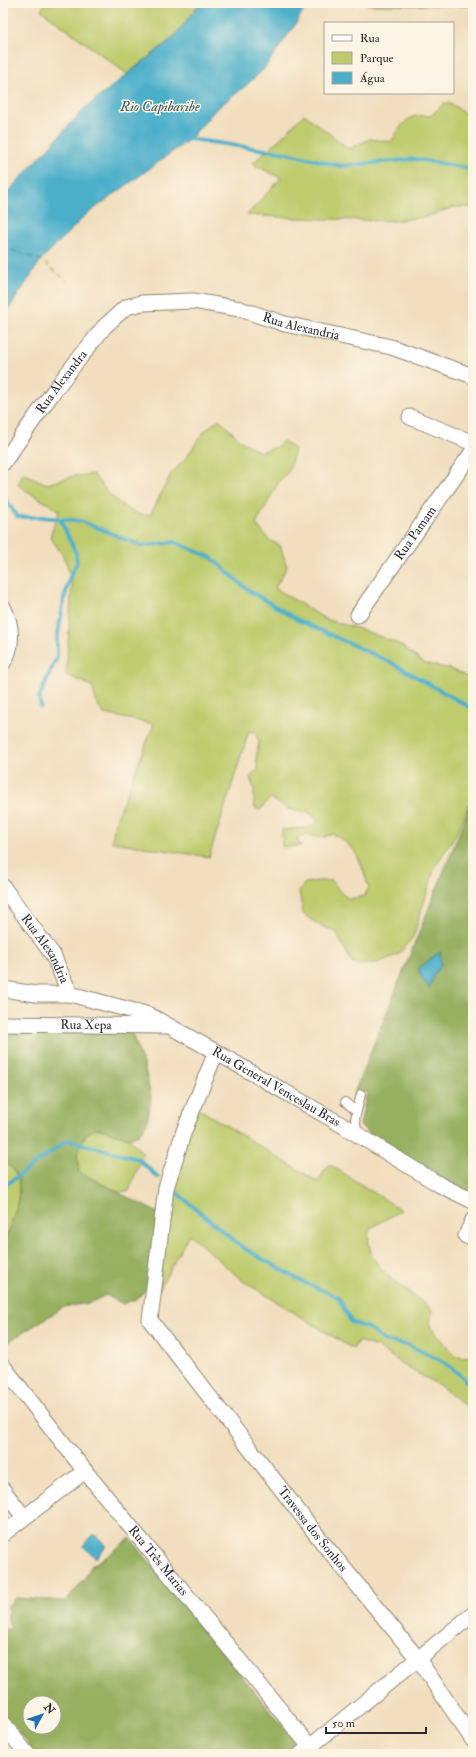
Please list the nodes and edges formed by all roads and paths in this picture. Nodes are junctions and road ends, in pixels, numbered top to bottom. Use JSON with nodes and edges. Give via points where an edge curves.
{"nodes":[{"id":1,"x":126,"y":306,"type":"joint"},
{"id":2,"x":473,"y":376,"type":"edge"},
{"id":3,"x":410,"y":417,"type":"dead end"},
{"id":4,"x":473,"y":443,"type":"edge"},
{"id":5,"x":473,"y":451,"type":"edge"},
{"id":6,"x":3,"y":463,"type":"edge"},
{"id":7,"x":3,"y":607,"type":"edge"},
{"id":8,"x":358,"y":615,"type":"dead end"},
{"id":9,"x":3,"y":662,"type":"edge"},
{"id":10,"x":3,"y":886,"type":"edge"},
{"id":11,"x":3,"y":989,"type":"edge"},
{"id":12,"x":70,"y":994,"type":"junction"},
{"id":13,"x":3,"y":1024,"type":"edge"},
{"id":14,"x":170,"y":1026,"type":"junction"},
{"id":15,"x":216,"y":1052,"type":"junction"},
{"id":16,"x":361,"y":1094,"type":"dead end"},
{"id":17,"x":345,"y":1102,"type":"dead end"},
{"id":18,"x":356,"y":1111,"type":"junction"},
{"id":19,"x":359,"y":1136,"type":"junction"},
{"id":20,"x":473,"y":1201,"type":"edge"},
{"id":21,"x":473,"y":1220,"type":"edge"},
{"id":22,"x":466,"y":1236,"type":"dead end"},
{"id":23,"x":3,"y":1366,"type":"edge"},
{"id":24,"x":85,"y":1471,"type":"junction"},
{"id":25,"x":3,"y":1490,"type":"edge"},
{"id":26,"x":24,"y":1517,"type":"junction"},
{"id":27,"x":3,"y":1534,"type":"edge"},
{"id":28,"x":473,"y":1614,"type":"edge"},
{"id":29,"x":418,"y":1659,"type":"junction"},
{"id":30,"x":3,"y":1724,"type":"edge"},
{"id":31,"x":473,"y":1740,"type":"edge"},
{"id":32,"x":309,"y":1751,"type":"edge"},
{"id":33,"x":26,"y":1754,"type":"edge"}],
"edges":[{"from":1,"to":2,"type":"street","name":"Rua Alexandria","via":[[193,301],[240,309],[286,324],[391,347]]},
{"from":1,"to":6,"type":"street","name":"Rua Alexandra","via":[[104,327],[56,388]]},
{"from":3,"to":4,"type":"street"},
{"from":5,"to":8,"type":"street","name":"Rua Pamam"},
{"from":7,"to":9,"type":"street","via":[[10,625],[11,640],[7,657]]},
{"from":10,"to":12,"type":"street","name":"Rua Alexandria","via":[[50,950]]},
{"from":11,"to":12,"type":"street","via":[[36,994]]},
{"from":12,"to":14,"type":"street","name":"Rua General Venceslau Bras","via":[[149,1015]]},
{"from":13,"to":14,"type":"street","name":"Rua Xepa"},
{"from":14,"to":15,"type":"street","name":"Rua General Venceslau Bras"},
{"from":15,"to":19,"type":"street","name":"Rua General Venceslau Bras"},
{"from":15,"to":29,"type":"street","name":"Travessa dos Sonhos","via":[[184,1131],[166,1188],[150,1320],[323,1543]]},
{"from":16,"to":18,"type":"lane"},
{"from":17,"to":18,"type":"lane"},
{"from":18,"to":19,"type":"lane"},
{"from":19,"to":20,"type":"street","name":"Rua General Venceslau Bras","via":[[440,1185]]},
{"from":21,"to":22,"type":"street"},
{"from":23,"to":24,"type":"street","name":"Rua Três Marias"},
{"from":24,"to":26,"type":"street"},
{"from":24,"to":32,"type":"street","name":"Rua Três Marias"},
{"from":25,"to":26,"type":"street"},
{"from":26,"to":27,"type":"street"},
{"from":28,"to":29,"type":"street"},
{"from":29,"to":31,"type":"street","name":"Travessa dos Sonhos"},
{"from":29,"to":32,"type":"street"},
{"from":30,"to":33,"type":"street"}]}
